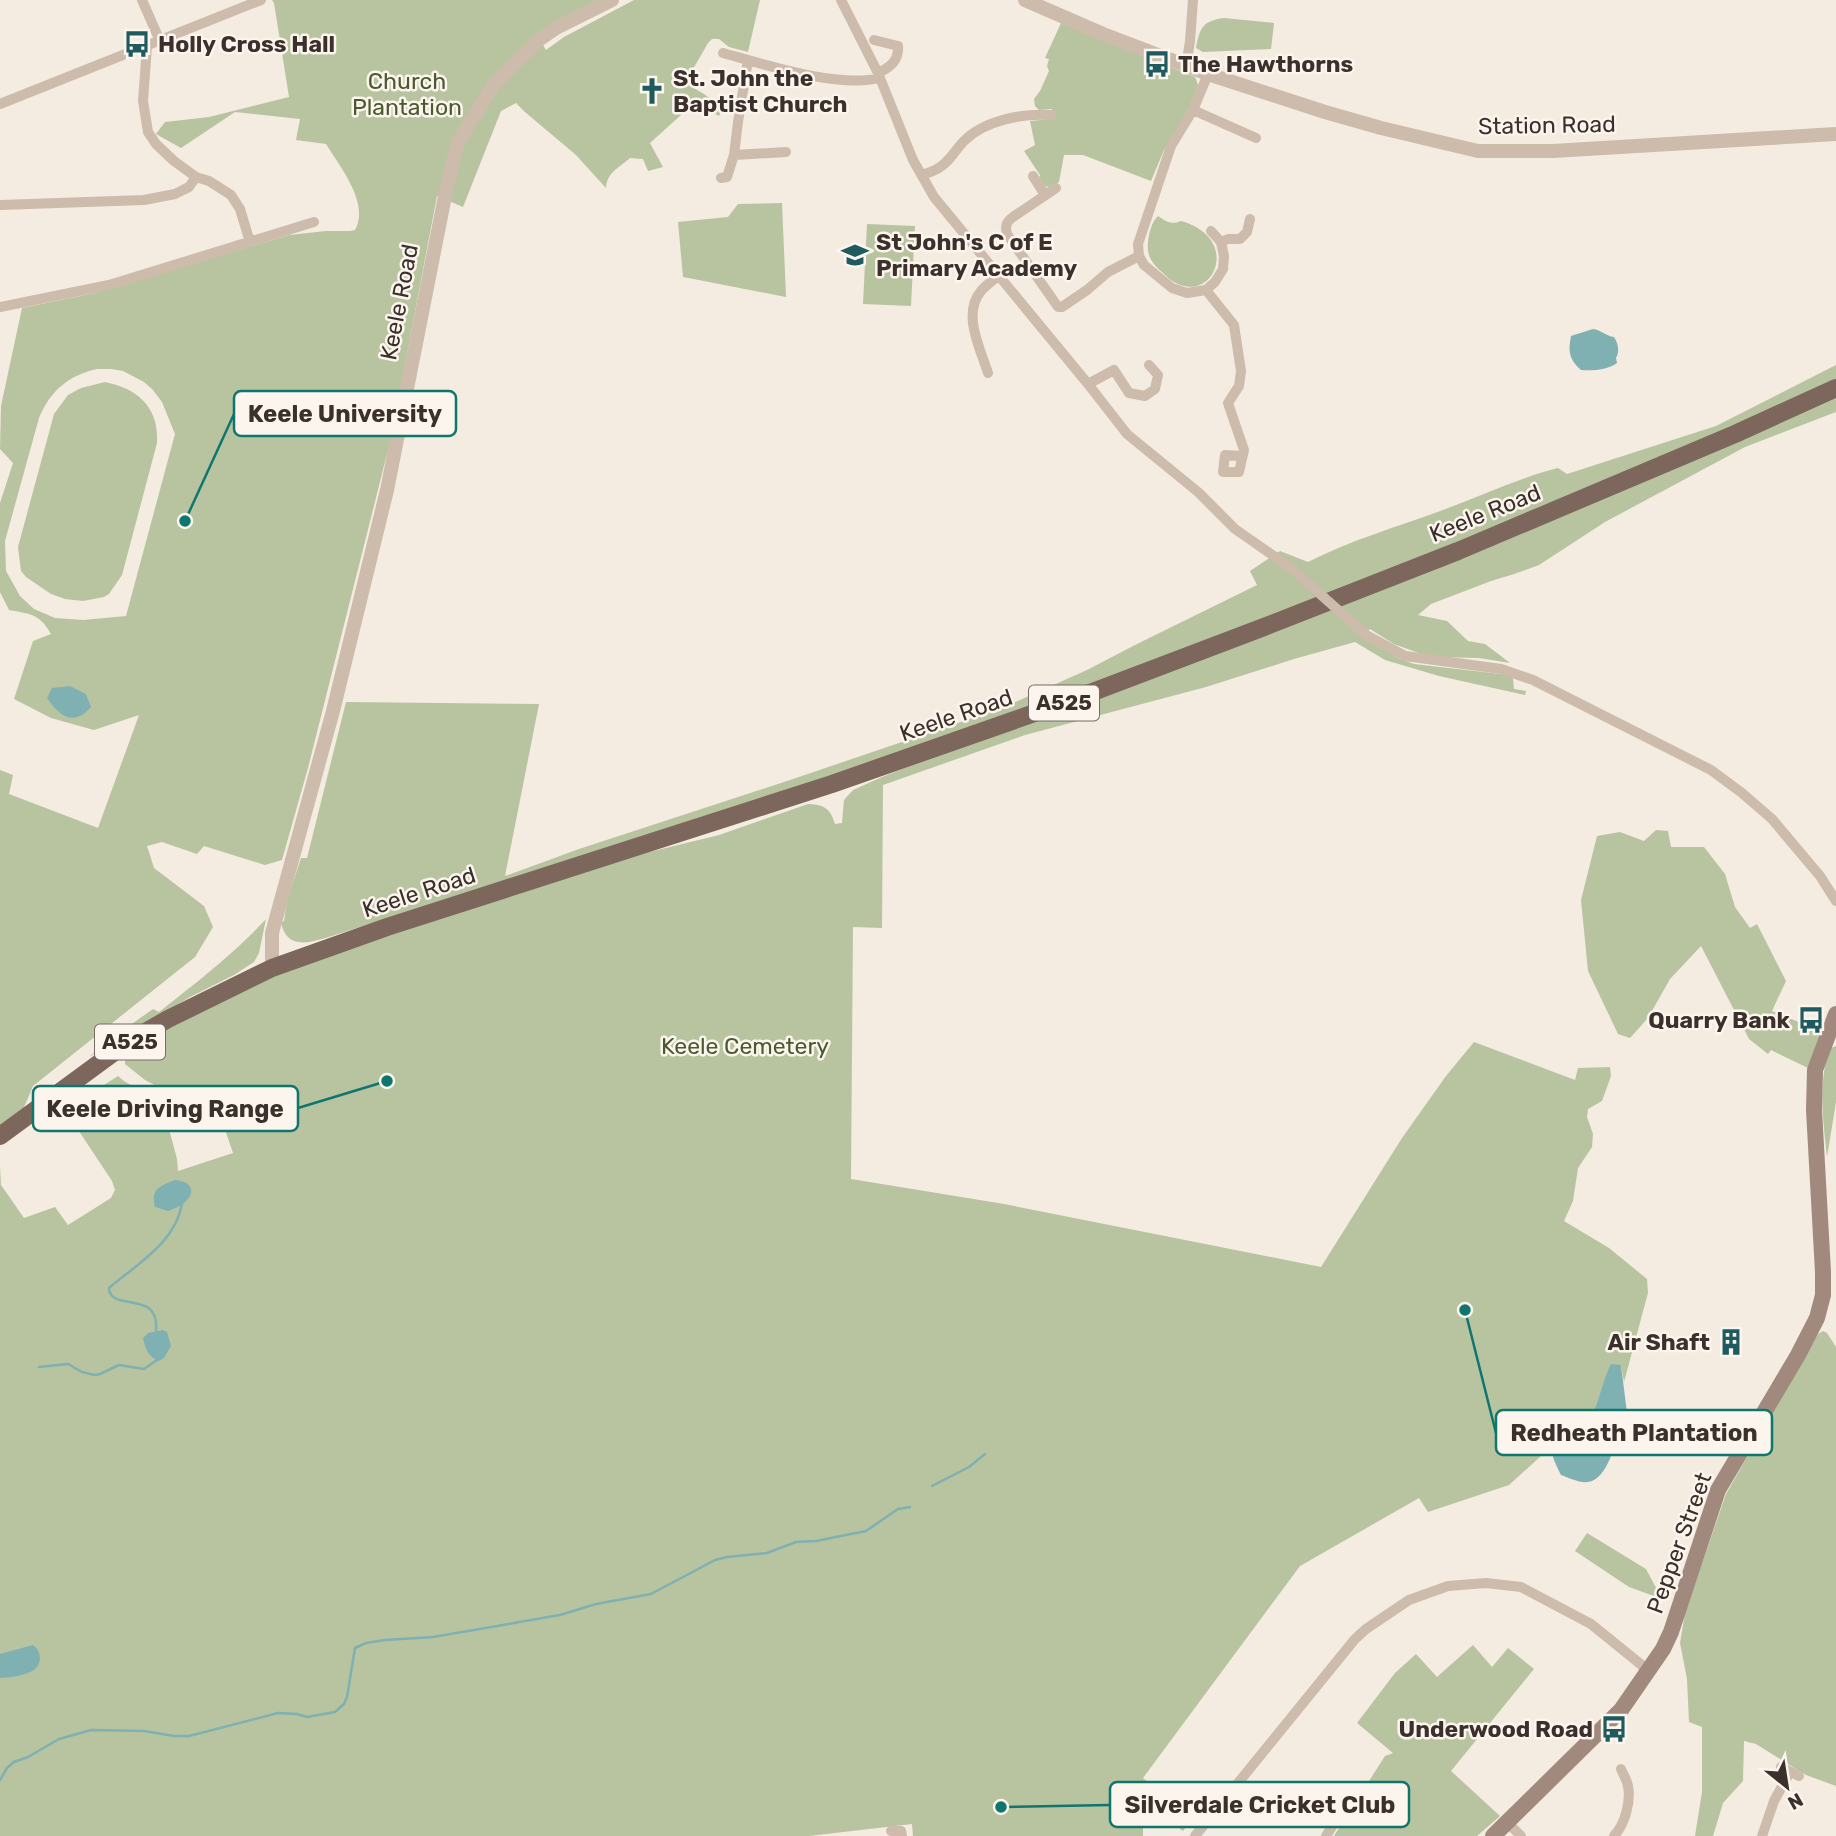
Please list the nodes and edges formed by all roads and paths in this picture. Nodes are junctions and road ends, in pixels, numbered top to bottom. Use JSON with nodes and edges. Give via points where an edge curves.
{"nodes":[{"id":1,"x":142,"y":0,"type":"edge"},
{"id":2,"x":261,"y":0,"type":"edge"},
{"id":3,"x":612,"y":0,"type":"edge"},
{"id":4,"x":841,"y":0,"type":"edge"},
{"id":5,"x":1025,"y":0,"type":"edge"},
{"id":6,"x":1193,"y":0,"type":"edge"},
{"id":7,"x":874,"y":40,"type":"dead end"},
{"id":8,"x":160,"y":41,"type":"junction"},
{"id":9,"x":147,"y":47,"type":"junction"},
{"id":10,"x":723,"y":52,"type":"dead end"},
{"id":11,"x":748,"y":60,"type":"junction"},
{"id":12,"x":1186,"y":66,"type":"junction"},
{"id":13,"x":1208,"y":74,"type":"junction"},
{"id":14,"x":879,"y":76,"type":"junction"},
{"id":15,"x":1,"y":101,"type":"edge"},
{"id":16,"x":1193,"y":110,"type":"junction"},
{"id":17,"x":1052,"y":115,"type":"dead end"},
{"id":18,"x":1836,"y":134,"type":"edge"},
{"id":19,"x":1256,"y":138,"type":"dead end"},
{"id":20,"x":786,"y":152,"type":"dead end"},
{"id":21,"x":734,"y":155,"type":"junction"},
{"id":22,"x":922,"y":175,"type":"junction"},
{"id":23,"x":1033,"y":176,"type":"dead end"},
{"id":24,"x":197,"y":177,"type":"junction"},
{"id":25,"x":721,"y":178,"type":"dead end"},
{"id":26,"x":1056,"y":188,"type":"dead end"},
{"id":27,"x":1045,"y":195,"type":"junction"},
{"id":28,"x":0,"y":205,"type":"edge"},
{"id":29,"x":1250,"y":219,"type":"dead end"},
{"id":30,"x":314,"y":222,"type":"dead end"},
{"id":31,"x":1211,"y":231,"type":"dead end"},
{"id":32,"x":250,"y":242,"type":"junction"},
{"id":33,"x":1221,"y":242,"type":"junction"},
{"id":34,"x":1139,"y":256,"type":"junction"},
{"id":35,"x":998,"y":276,"type":"junction"},
{"id":36,"x":1206,"y":290,"type":"junction"},
{"id":37,"x":0,"y":307,"type":"edge"},
{"id":38,"x":1149,"y":365,"type":"dead end"},
{"id":39,"x":988,"y":373,"type":"dead end"},
{"id":40,"x":1088,"y":384,"type":"junction"},
{"id":41,"x":1836,"y":388,"type":"edge"},
{"id":42,"x":1242,"y":456,"type":"dead end"},
{"id":43,"x":1836,"y":901,"type":"edge"},
{"id":44,"x":272,"y":968,"type":"junction"},
{"id":45,"x":1836,"y":1014,"type":"edge"},
{"id":46,"x":0,"y":1136,"type":"edge"},
{"id":47,"x":1649,"y":1671,"type":"junction"},
{"id":48,"x":1621,"y":1769,"type":"dead end"},
{"id":49,"x":1790,"y":1772,"type":"dead end"},
{"id":50,"x":1342,"y":1811,"type":"dead end"},
{"id":51,"x":1507,"y":1822,"type":"junction"},
{"id":52,"x":1195,"y":1836,"type":"edge"},
{"id":53,"x":1326,"y":1836,"type":"edge"},
{"id":54,"x":1493,"y":1836,"type":"edge"},
{"id":55,"x":1521,"y":1836,"type":"edge"},
{"id":56,"x":1614,"y":1836,"type":"edge"},
{"id":57,"x":1762,"y":1836,"type":"edge"}],
"edges":[{"from":1,"to":8,"type":"street"},
{"from":2,"to":8,"type":"street"},
{"from":3,"to":44,"type":"street","name":"Keele Road","via":[[540,39],[495,83],[458,142],[387,490],[272,933]]},
{"from":4,"to":14,"type":"street"},
{"from":5,"to":12,"type":"street","name":"Station Road"},
{"from":6,"to":12,"type":"street"},
{"from":7,"to":14,"type":"street","via":[[904,45],[894,63]]},
{"from":8,"to":9,"type":"street"},
{"from":9,"to":15,"type":"street"},
{"from":9,"to":24,"type":"street","via":[[143,101],[148,132],[165,153]]},
{"from":10,"to":11,"type":"street"},
{"from":11,"to":14,"type":"street","via":[[836,80],[865,82]]},
{"from":11,"to":21,"type":"street","via":[[742,73]]},
{"from":12,"to":13,"type":"street","name":"Station Road"},
{"from":13,"to":16,"type":"street"},
{"from":13,"to":18,"type":"street","name":"Station Road","via":[[1370,125],[1478,151],[1553,151]]},
{"from":14,"to":22,"type":"street"},
{"from":16,"to":19,"type":"street"},
{"from":16,"to":34,"type":"street","via":[[1171,146],[1138,244]]},
{"from":17,"to":22,"type":"street","via":[[1019,115],[976,131],[939,169]]},
{"from":20,"to":21,"type":"street"},
{"from":21,"to":25,"type":"street","via":[[730,172]]},
{"from":22,"to":35,"type":"street","via":[[934,197]]},
{"from":23,"to":27,"type":"street"},
{"from":24,"to":28,"type":"street","via":[[175,194],[144,200]]},
{"from":24,"to":32,"type":"street","via":[[231,195]]},
{"from":26,"to":27,"type":"street"},
{"from":27,"to":34,"type":"street","via":[[1005,228],[1058,307]]},
{"from":29,"to":33,"type":"street","via":[[1240,239]]},
{"from":30,"to":32,"type":"street"},
{"from":31,"to":33,"type":"street"},
{"from":32,"to":37,"type":"street","via":[[109,285]]},
{"from":33,"to":36,"type":"street","via":[[1223,269]]},
{"from":34,"to":36,"type":"street","via":[[1172,288],[1187,293]]},
{"from":35,"to":39,"type":"street","via":[[979,293],[972,311]]},
{"from":35,"to":40,"type":"street"},
{"from":36,"to":42,"type":"street","via":[[1234,325],[1241,371],[1239,386],[1228,403]]},
{"from":38,"to":40,"type":"street","via":[[1158,375],[1156,390],[1145,396],[1129,393],[1114,370]]},
{"from":40,"to":43,"type":"street","bridge":true,"via":[[1127,434],[1366,635],[1405,656],[1501,670],[1533,680],[1711,770],[1772,819]]},
{"from":41,"to":44,"type":"main road","name":"Keele Road","number":"A525","via":[[1458,551],[1069,701],[857,776]]},
{"from":44,"to":46,"type":"main road","name":"Keele Road","number":"A525","via":[[128,1042]]},
{"from":45,"to":47,"type":"main road","name":"Pepper Street","via":[[1815,1070],[1823,1272],[1817,1318],[1718,1490],[1671,1632]]},
{"from":47,"to":51,"type":"main road","name":"Pepper Street","via":[[1621,1710]]},
{"from":47,"to":52,"type":"street","via":[[1591,1624],[1521,1587],[1486,1583],[1448,1586],[1409,1600],[1355,1639]]},
{"from":48,"to":56,"type":"street","via":[[1628,1785],[1627,1810]]},
{"from":49,"to":57,"type":"street"},
{"from":50,"to":53,"type":"street","via":[[1331,1818]]},
{"from":51,"to":54,"type":"main road","name":"Pepper Street"},
{"from":51,"to":55,"type":"street"}]}
